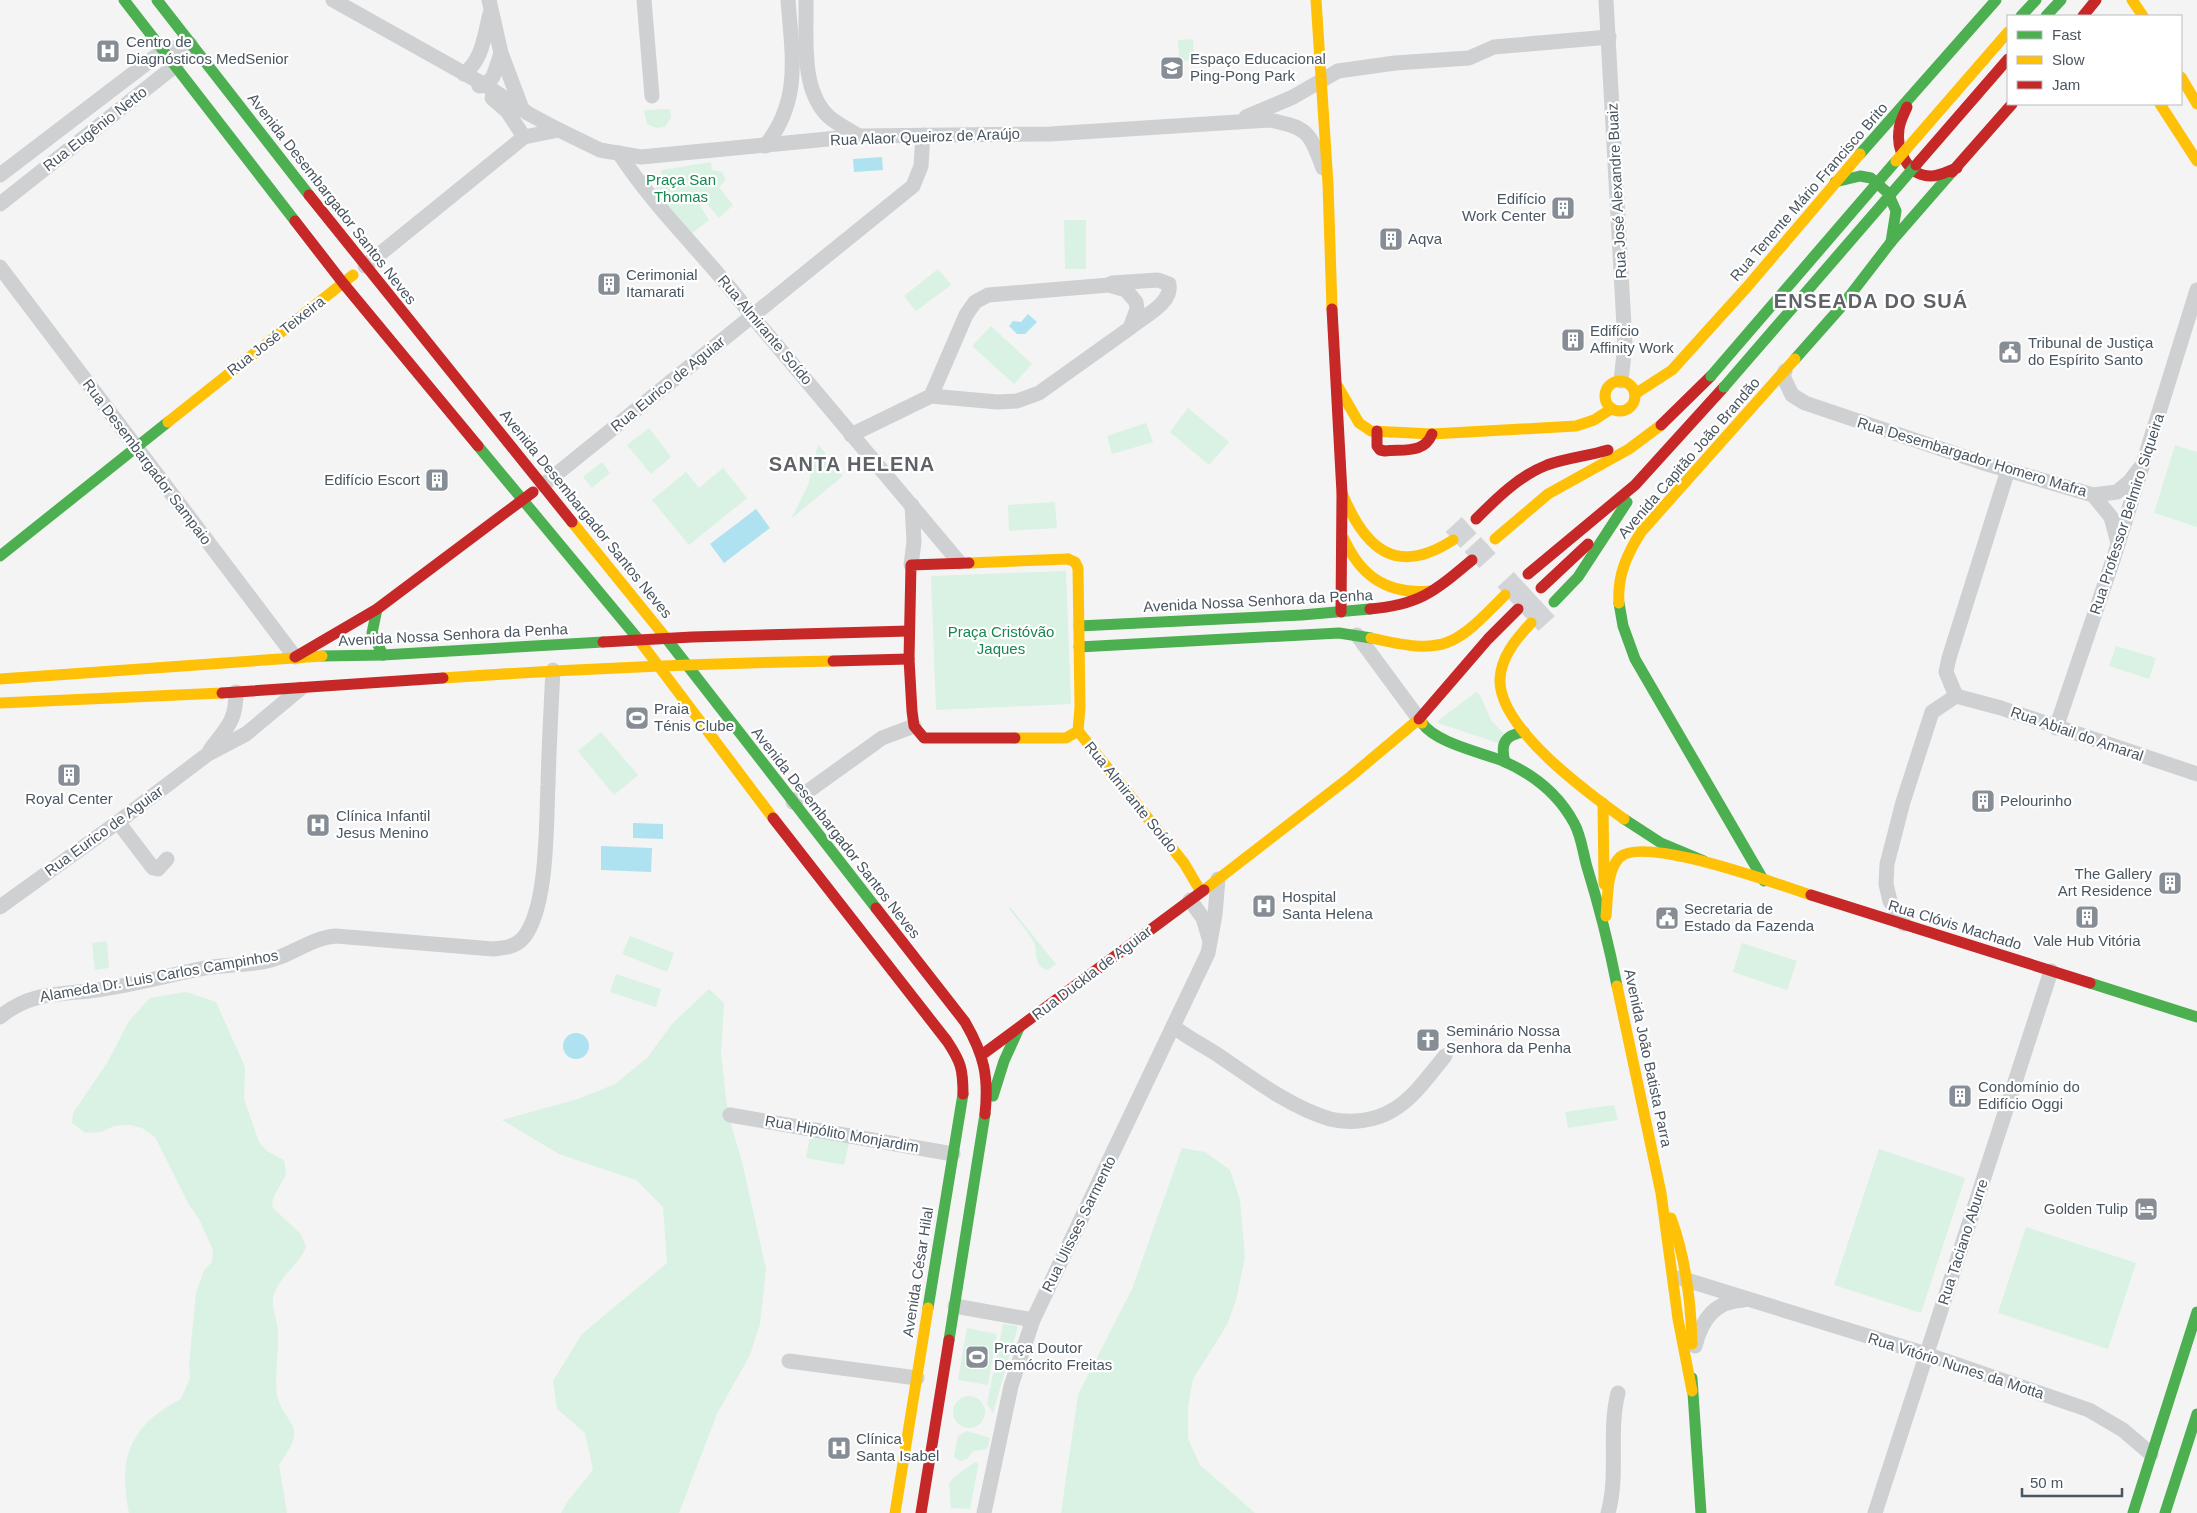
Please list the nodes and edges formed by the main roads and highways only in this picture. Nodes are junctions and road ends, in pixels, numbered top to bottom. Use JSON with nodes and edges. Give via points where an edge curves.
{"nodes":[{"id":1,"x":124,"y":0,"type":"edge"},
{"id":2,"x":157,"y":0,"type":"edge"},
{"id":3,"x":1316,"y":0,"type":"edge"},
{"id":4,"x":1996,"y":0,"type":"edge"},
{"id":5,"x":2036,"y":0,"type":"edge"},
{"id":6,"x":2052,"y":0,"type":"edge"},
{"id":7,"x":2061,"y":0,"type":"edge"},
{"id":8,"x":2092,"y":2,"type":"edge"},
{"id":9,"x":2023,"y":15,"type":"edge"},
{"id":10,"x":2047,"y":15,"type":"edge"},
{"id":11,"x":2050,"y":15,"type":"edge"},
{"id":12,"x":2084,"y":15,"type":"edge"},
{"id":13,"x":2098,"y":15,"type":"edge"},
{"id":14,"x":2007,"y":33,"type":"edge"},
{"id":15,"x":2007,"y":60,"type":"edge"},
{"id":16,"x":2182,"y":79,"type":"edge"},
{"id":17,"x":1911,"y":98,"type":"junction"},
{"id":18,"x":2197,"y":104,"type":"edge"},
{"id":19,"x":2007,"y":105,"type":"edge"},
{"id":20,"x":2011,"y":105,"type":"edge"},
{"id":21,"x":2161,"y":105,"type":"edge"},
{"id":22,"x":1999,"y":121,"type":"junction"},
{"id":23,"x":1870,"y":155,"type":"junction"},
{"id":24,"x":2197,"y":161,"type":"edge"},
{"id":25,"x":1958,"y":167,"type":"junction"},
{"id":26,"x":1919,"y":173,"type":"junction"},
{"id":27,"x":1835,"y":182,"type":"junction"},
{"id":28,"x":1891,"y":242,"type":"junction"},
{"id":29,"x":365,"y":266,"type":"junction"},
{"id":30,"x":342,"y":283,"type":"junction"},
{"id":31,"x":1335,"y":382,"type":"junction"},
{"id":32,"x":1635,"y":394,"type":"junction"},
{"id":33,"x":1611,"y":409,"type":"junction"},
{"id":34,"x":1655,"y":430,"type":"junction"},
{"id":35,"x":1377,"y":431,"type":"junction"},
{"id":36,"x":1432,"y":434,"type":"junction"},
{"id":37,"x":1652,"y":466,"type":"junction"},
{"id":38,"x":543,"y":485,"type":"junction"},
{"id":39,"x":1342,"y":493,"type":"junction"},
{"id":40,"x":523,"y":500,"type":"junction"},
{"id":41,"x":1476,"y":519,"type":"tunnel mouth"},
{"id":42,"x":1343,"y":536,"type":"junction"},
{"id":43,"x":1495,"y":539,"type":"tunnel mouth"},
{"id":44,"x":1453,"y":540,"type":"tunnel mouth"},
{"id":45,"x":0,"y":556,"type":"edge"},
{"id":46,"x":1472,"y":560,"type":"tunnel mouth"},
{"id":47,"x":1528,"y":574,"type":"tunnel mouth"},
{"id":48,"x":1541,"y":588,"type":"tunnel mouth"},
{"id":49,"x":1435,"y":591,"type":"junction"},
{"id":50,"x":1505,"y":595,"type":"tunnel mouth"},
{"id":51,"x":1554,"y":602,"type":"tunnel mouth"},
{"id":52,"x":377,"y":608,"type":"junction"},
{"id":53,"x":1518,"y":609,"type":"tunnel mouth"},
{"id":54,"x":1341,"y":612,"type":"junction"},
{"id":55,"x":1531,"y":623,"type":"tunnel mouth"},
{"id":56,"x":1079,"y":626,"type":"junction"},
{"id":57,"x":909,"y":631,"type":"junction"},
{"id":58,"x":1318,"y":634,"type":"junction"},
{"id":59,"x":666,"y":638,"type":"junction"},
{"id":60,"x":639,"y":640,"type":"junction"},
{"id":61,"x":1079,"y":647,"type":"junction"},
{"id":62,"x":383,"y":655,"type":"junction"},
{"id":63,"x":295,"y":657,"type":"junction"},
{"id":64,"x":909,"y":659,"type":"junction"},
{"id":65,"x":686,"y":664,"type":"junction"},
{"id":66,"x":658,"y":666,"type":"junction"},
{"id":67,"x":283,"y":672,"type":"dead end"},
{"id":68,"x":268,"y":678,"type":"dead end"},
{"id":69,"x":0,"y":679,"type":"edge"},
{"id":70,"x":181,"y":695,"type":"junction"},
{"id":71,"x":0,"y":703,"type":"edge"},
{"id":72,"x":1418,"y":719,"type":"junction"},
{"id":73,"x":1078,"y":731,"type":"junction"},
{"id":74,"x":1524,"y":732,"type":"junction"},
{"id":75,"x":1505,"y":762,"type":"junction"},
{"id":76,"x":1603,"y":803,"type":"junction"},
{"id":77,"x":1704,"y":861,"type":"junction"},
{"id":78,"x":1764,"y":881,"type":"junction"},
{"id":79,"x":1196,"y":896,"type":"junction"},
{"id":80,"x":1605,"y":928,"type":"junction"},
{"id":81,"x":2197,"y":1017,"type":"edge"},
{"id":82,"x":1019,"y":1028,"type":"junction"},
{"id":83,"x":947,"y":1041,"type":"junction"},
{"id":84,"x":983,"y":1054,"type":"junction"},
{"id":85,"x":982,"y":1135,"type":"junction"},
{"id":86,"x":1661,"y":1193,"type":"junction"},
{"id":87,"x":2197,"y":1312,"type":"edge"},
{"id":88,"x":1692,"y":1391,"type":"junction"},
{"id":89,"x":2197,"y":1414,"type":"edge"},
{"id":90,"x":896,"y":1513,"type":"edge"},
{"id":91,"x":921,"y":1513,"type":"edge"},
{"id":92,"x":1701,"y":1513,"type":"edge"},
{"id":93,"x":2133,"y":1513,"type":"edge"},
{"id":94,"x":2165,"y":1513,"type":"edge"}],
"edges":[{"from":1,"to":30,"type":"main road"},
{"from":2,"to":29,"type":"main road","name":"Avenida Desembargador Santos Neves"},
{"from":3,"to":31,"type":"main road","via":[[1328,184]]},
{"from":4,"to":17,"type":"main road","name":"Rua Tenente Mário Francisco Brito"},
{"from":5,"to":9,"type":"main road"},
{"from":6,"to":11,"type":"main road"},
{"from":7,"to":10,"type":"main road","bridge":true},
{"from":8,"to":12,"type":"main road"},
{"from":8,"to":13,"type":"main road"},
{"from":14,"to":34,"type":"main road","bridge":true,"via":[[1711,376]]},
{"from":15,"to":37,"type":"main road","bridge":true},
{"from":16,"to":18,"type":"main road"},
{"from":17,"to":23,"type":"main road","name":"Rua Tenente Mário Francisco Brito"},
{"from":17,"to":26,"type":"main road","via":[[1899,128],[1898,148],[1907,165]]},
{"from":19,"to":22,"type":"main road"},
{"from":20,"to":22,"type":"main road","name":"Avenida Capitão João Brandão"},
{"from":21,"to":24,"type":"main road"},
{"from":22,"to":25,"type":"main road","name":"Avenida Capitão João Brandão"},
{"from":23,"to":26,"type":"main road"},
{"from":23,"to":27,"type":"main road","name":"Rua Tenente Mário Francisco Brito"},
{"from":25,"to":26,"type":"main road","via":[[1937,176]]},
{"from":25,"to":28,"type":"main road","name":"Avenida Capitão João Brandão"},
{"from":27,"to":28,"type":"main road","via":[[1860,176],[1872,178],[1888,193],[1896,211]]},
{"from":27,"to":32,"type":"main road","name":"Rua Tenente Mário Francisco Brito","via":[[1672,370]]},
{"from":28,"to":78,"type":"main road","name":"Avenida Capitão João Brandão","via":[[1841,307],[1641,532],[1629,548],[1620,577],[1622,628],[1635,659]]},
{"from":29,"to":30,"type":"main road","name":"Rua José Teixeira"},
{"from":29,"to":38,"type":"main road","name":"Avenida Desembargador Santos Neves"},
{"from":30,"to":40,"type":"main road"},
{"from":30,"to":45,"type":"main road","name":"Rua José Teixeira"},
{"from":31,"to":35,"type":"main road","via":[[1360,423]]},
{"from":31,"to":39,"type":"main road"},
{"from":32,"to":33,"type":"main road","via":[[1633,404],[1626,410]]},
{"from":32,"to":33,"type":"main road","via":[[1630,385],[1621,381],[1612,384],[1606,391],[1605,401]]},
{"from":33,"to":36,"type":"main road","via":[[1576,426]]},
{"from":34,"to":41,"type":"main road","via":[[1609,450],[1536,470],[1513,484]]},
{"from":34,"to":43,"type":"main road","via":[[1613,459],[1555,489]]},
{"from":35,"to":36,"type":"main road"},
{"from":35,"to":36,"type":"main road","via":[[1377,446],[1385,451],[1421,448],[1428,444]]},
{"from":37,"to":47,"type":"main road","via":[[1619,500]]},
{"from":37,"to":48,"type":"main road","via":[[1592,539]]},
{"from":37,"to":51,"type":"main road","via":[[1578,577]]},
{"from":38,"to":40,"type":"main road","name":"Rua Eurico de Aguiar"},
{"from":38,"to":59,"type":"main road","name":"Avenida Desembargador Santos Neves"},
{"from":39,"to":42,"type":"main road"},
{"from":39,"to":44,"type":"main road","via":[[1351,515],[1365,535],[1392,555],[1421,558],[1437,552]]},
{"from":40,"to":52,"type":"main road","name":"Rua Eurico de Aguiar"},
{"from":40,"to":60,"type":"main road"},
{"from":42,"to":49,"type":"main road","via":[[1357,564],[1382,584],[1408,592]]},
{"from":42,"to":54,"type":"main road"},
{"from":46,"to":49,"type":"main road","name":"Avenida Nossa Senhora da Penha"},
{"from":49,"to":54,"type":"main road","name":"Avenida Nossa Senhora da Penha","via":[[1394,606]]},
{"from":50,"to":58,"type":"main road","via":[[1465,634],[1446,643],[1422,647],[1357,635]]},
{"from":52,"to":62,"type":"main road","via":[[372,633]]},
{"from":52,"to":63,"type":"main road","name":"Rua Eurico de Aguiar"},
{"from":53,"to":72,"type":"main road","name":"Rua Duckla de Aguiar"},
{"from":54,"to":56,"type":"main road","name":"Avenida Nossa Senhora da Penha"},
{"from":54,"to":58,"type":"main road","via":[[1336,626]]},
{"from":55,"to":74,"type":"main road","via":[[1510,646],[1500,679],[1506,708]]},
{"from":56,"to":57,"type":"main road","via":[[1078,568],[1075,562],[1068,559],[959,562],[911,565]]},
{"from":56,"to":61,"type":"main road"},
{"from":57,"to":59,"type":"main road","name":"Avenida Nossa Senhora da Penha"},
{"from":57,"to":64,"type":"main road"},
{"from":58,"to":61,"type":"main road"},
{"from":59,"to":60,"type":"main road","name":"Avenida Nossa Senhora da Penha"},
{"from":59,"to":65,"type":"main road","name":"Avenida Desembargador Santos Neves"},
{"from":60,"to":62,"type":"main road","name":"Avenida Nossa Senhora da Penha"},
{"from":60,"to":66,"type":"main road"},
{"from":61,"to":73,"type":"main road"},
{"from":62,"to":63,"type":"main road","name":"Avenida Nossa Senhora da Penha"},
{"from":63,"to":67,"type":"main road"},
{"from":63,"to":69,"type":"main road","name":"Avenida Nossa Senhora da Penha"},
{"from":64,"to":65,"type":"main road"},
{"from":64,"to":73,"type":"main road","via":[[914,726],[924,738],[1066,738]]},
{"from":65,"to":66,"type":"main road"},
{"from":65,"to":84,"type":"main road","name":"Avenida Desembargador Santos Neves","via":[[965,1022]]},
{"from":66,"to":70,"type":"main road"},
{"from":66,"to":83,"type":"main road"},
{"from":68,"to":70,"type":"main road"},
{"from":70,"to":71,"type":"main road"},
{"from":72,"to":75,"type":"main road","name":"Avenida João Batista Parra","via":[[1427,730],[1442,738]]},
{"from":72,"to":79,"type":"main road","name":"Rua Duckla de Aguiar"},
{"from":73,"to":79,"type":"main road","name":"Rua Almirante Soído","via":[[1184,863]]},
{"from":74,"to":75,"type":"main road","via":[[1510,735],[1502,743]]},
{"from":74,"to":76,"type":"main road"},
{"from":75,"to":80,"type":"main road","name":"Avenida João Batista Parra","via":[[1531,775],[1568,812],[1580,838]]},
{"from":76,"to":77,"type":"main road","via":[[1656,840]]},
{"from":76,"to":80,"type":"main road","name":"Avenida João Batista Parra"},
{"from":77,"to":78,"type":"main road","name":"Rua Clóvis Machado"},
{"from":77,"to":80,"type":"main road","via":[[1642,851],[1620,857],[1611,878]]},
{"from":78,"to":81,"type":"main road","name":"Rua Clóvis Machado"},
{"from":79,"to":82,"type":"main road","name":"Rua Duckla de Aguiar"},
{"from":80,"to":86,"type":"main road","name":"Avenida João Batista Parra"},
{"from":82,"to":84,"type":"main road","name":"Rua Duckla de Aguiar"},
{"from":82,"to":85,"type":"main road","via":[[1004,1061]]},
{"from":83,"to":84,"type":"main road","via":[[970,1057],[978,1058]]},
{"from":83,"to":90,"type":"main road","name":"Avenida César Hilal","via":[[960,1060],[965,1084]]},
{"from":84,"to":85,"type":"main road","via":[[987,1088]]},
{"from":85,"to":91,"type":"main road"},
{"from":86,"to":88,"type":"main road","name":"Avenida João Batista Parra","via":[[1671,1276]]},
{"from":86,"to":88,"type":"main road","name":"Avenida João Batista Parra","via":[[1682,1245],[1692,1300]]},
{"from":87,"to":93,"type":"main road"},
{"from":88,"to":92,"type":"main road","name":"Avenida João Batista Parra"},
{"from":89,"to":94,"type":"main road"}]}
